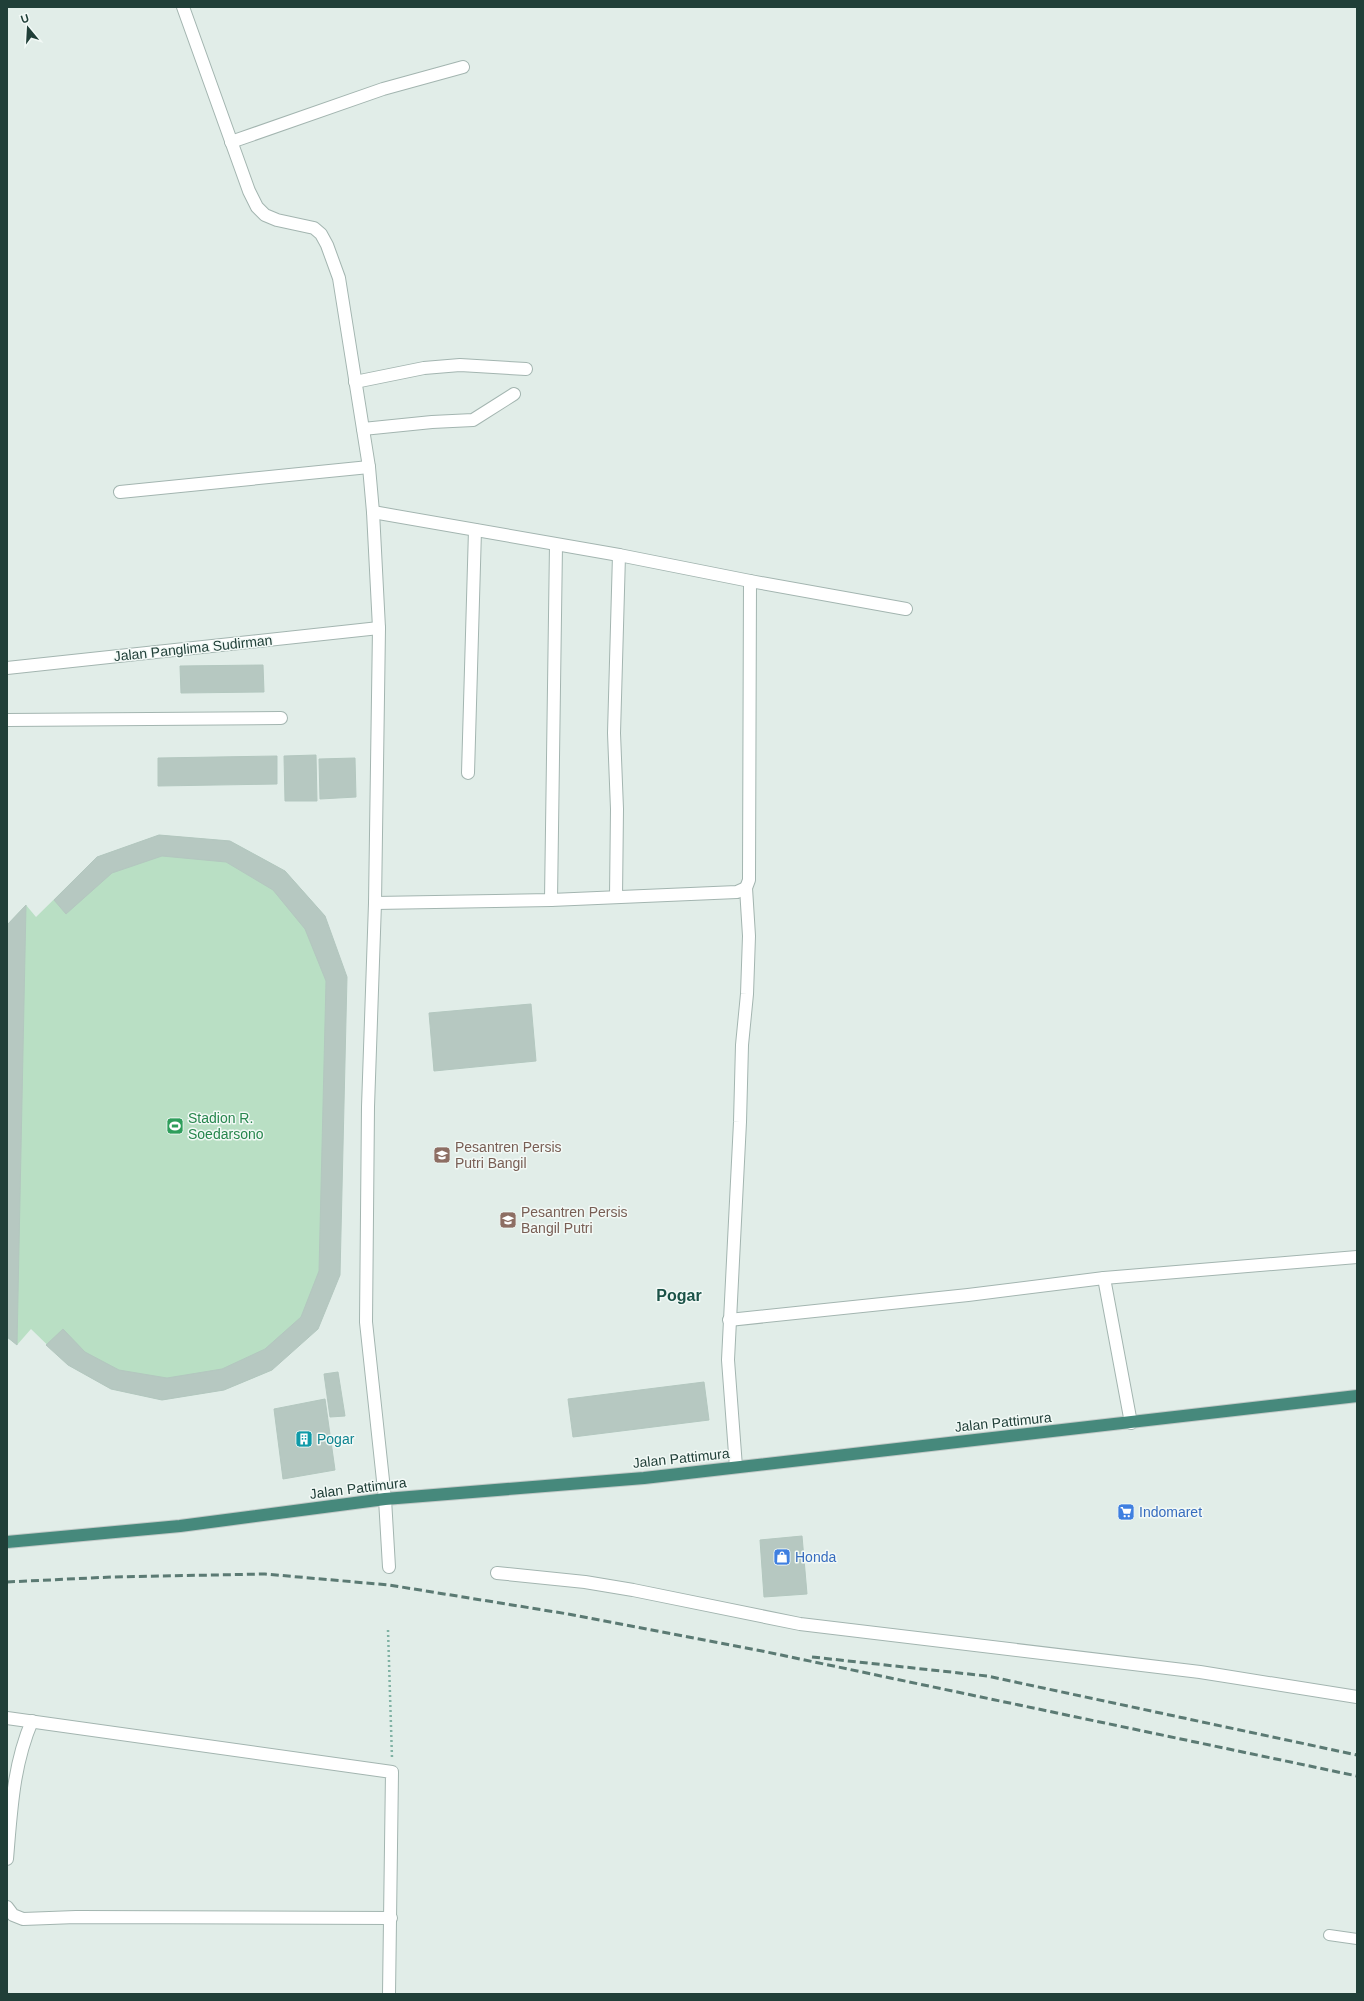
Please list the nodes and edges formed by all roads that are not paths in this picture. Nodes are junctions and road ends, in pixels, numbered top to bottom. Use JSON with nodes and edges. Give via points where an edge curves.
{"nodes":[{"id":1,"x":183,"y":7,"type":"edge"},
{"id":2,"x":462,"y":67,"type":"dead end"},
{"id":3,"x":231,"y":142,"type":"junction"},
{"id":4,"x":526,"y":369,"type":"dead end"},
{"id":5,"x":355,"y":382,"type":"junction"},
{"id":6,"x":514,"y":394,"type":"dead end"},
{"id":7,"x":363,"y":429,"type":"junction"},
{"id":8,"x":368,"y":467,"type":"junction"},
{"id":9,"x":120,"y":492,"type":"dead end"},
{"id":10,"x":373,"y":512,"type":"junction"},
{"id":11,"x":475,"y":530,"type":"junction"},
{"id":12,"x":556,"y":545,"type":"junction"},
{"id":13,"x":618,"y":555,"type":"junction"},
{"id":14,"x":750,"y":581,"type":"junction"},
{"id":15,"x":906,"y":610,"type":"dead end"},
{"id":16,"x":379,"y":628,"type":"junction"},
{"id":17,"x":7,"y":668,"type":"edge"},
{"id":18,"x":281,"y":718,"type":"dead end"},
{"id":19,"x":7,"y":720,"type":"edge"},
{"id":20,"x":468,"y":773,"type":"dead end"},
{"id":21,"x":746,"y":888,"type":"junction"},
{"id":22,"x":616,"y":897,"type":"junction"},
{"id":23,"x":551,"y":900,"type":"junction"},
{"id":24,"x":375,"y":904,"type":"junction"},
{"id":25,"x":1357,"y":1257,"type":"edge"},
{"id":26,"x":1104,"y":1278,"type":"junction"},
{"id":27,"x":729,"y":1320,"type":"junction"},
{"id":28,"x":1357,"y":1396,"type":"edge"},
{"id":29,"x":1131,"y":1423,"type":"junction"},
{"id":30,"x":736,"y":1467,"type":"junction"},
{"id":31,"x":385,"y":1499,"type":"junction"},
{"id":32,"x":7,"y":1542,"type":"edge"},
{"id":33,"x":389,"y":1567,"type":"dead end"},
{"id":34,"x":497,"y":1573,"type":"dead end"},
{"id":35,"x":1357,"y":1697,"type":"edge"},
{"id":36,"x":7,"y":1718,"type":"edge"},
{"id":37,"x":32,"y":1721,"type":"junction"},
{"id":38,"x":7,"y":1859,"type":"edge"},
{"id":39,"x":7,"y":1907,"type":"edge"},
{"id":40,"x":391,"y":1918,"type":"junction"},
{"id":41,"x":1329,"y":1936,"type":"dead end"},
{"id":42,"x":1357,"y":1939,"type":"edge"},
{"id":43,"x":389,"y":1994,"type":"edge"}],
"edges":[{"from":1,"to":3,"type":"street"},
{"from":2,"to":3,"type":"street","via":[[383,89]]},
{"from":3,"to":5,"type":"street","via":[[257,207],[265,215],[277,220],[314,228],[327,244],[339,278]]},
{"from":4,"to":5,"type":"street","via":[[460,365],[424,368]]},
{"from":5,"to":7,"type":"street"},
{"from":6,"to":7,"type":"street","via":[[473,420]]},
{"from":7,"to":8,"type":"street"},
{"from":8,"to":9,"type":"street"},
{"from":8,"to":10,"type":"street"},
{"from":10,"to":11,"type":"street"},
{"from":10,"to":16,"type":"street"},
{"from":11,"to":12,"type":"street"},
{"from":11,"to":20,"type":"street"},
{"from":12,"to":13,"type":"street"},
{"from":12,"to":23,"type":"street"},
{"from":13,"to":14,"type":"street"},
{"from":13,"to":22,"type":"street","via":[[614,733],[618,809]]},
{"from":14,"to":15,"type":"street"},
{"from":14,"to":21,"type":"street","via":[[749,880]]},
{"from":16,"to":17,"type":"street","name":"Jalan Panglima Sudirman"},
{"from":16,"to":24,"type":"street"},
{"from":18,"to":19,"type":"street"},
{"from":21,"to":22,"type":"street","via":[[737,892]]},
{"from":21,"to":27,"type":"street","via":[[749,936],[747,994],[742,1045]]},
{"from":22,"to":23,"type":"street"},
{"from":23,"to":24,"type":"street"},
{"from":24,"to":31,"type":"street","via":[[368,1107],[366,1322]]},
{"from":25,"to":26,"type":"street"},
{"from":26,"to":27,"type":"street"},
{"from":26,"to":29,"type":"street"},
{"from":27,"to":30,"type":"street","via":[[728,1360]]},
{"from":28,"to":29,"type":"highway","name":"Jalan Pattimura"},
{"from":29,"to":30,"type":"highway","name":"Jalan Pattimura"},
{"from":30,"to":31,"type":"highway","name":"Jalan Pattimura","via":[[644,1478]]},
{"from":31,"to":32,"type":"highway","name":"Jalan Pattimura","via":[[180,1526]]},
{"from":31,"to":33,"type":"street"},
{"from":34,"to":35,"type":"street","via":[[633,1590],[800,1624],[1200,1672]]},
{"from":36,"to":37,"type":"street"},
{"from":37,"to":38,"type":"street","via":[[19,1757]]},
{"from":37,"to":40,"type":"street","via":[[392,1772]]},
{"from":39,"to":40,"type":"street","via":[[13,1915],[24,1919]]},
{"from":40,"to":43,"type":"street"},
{"from":41,"to":42,"type":"lane"}]}
